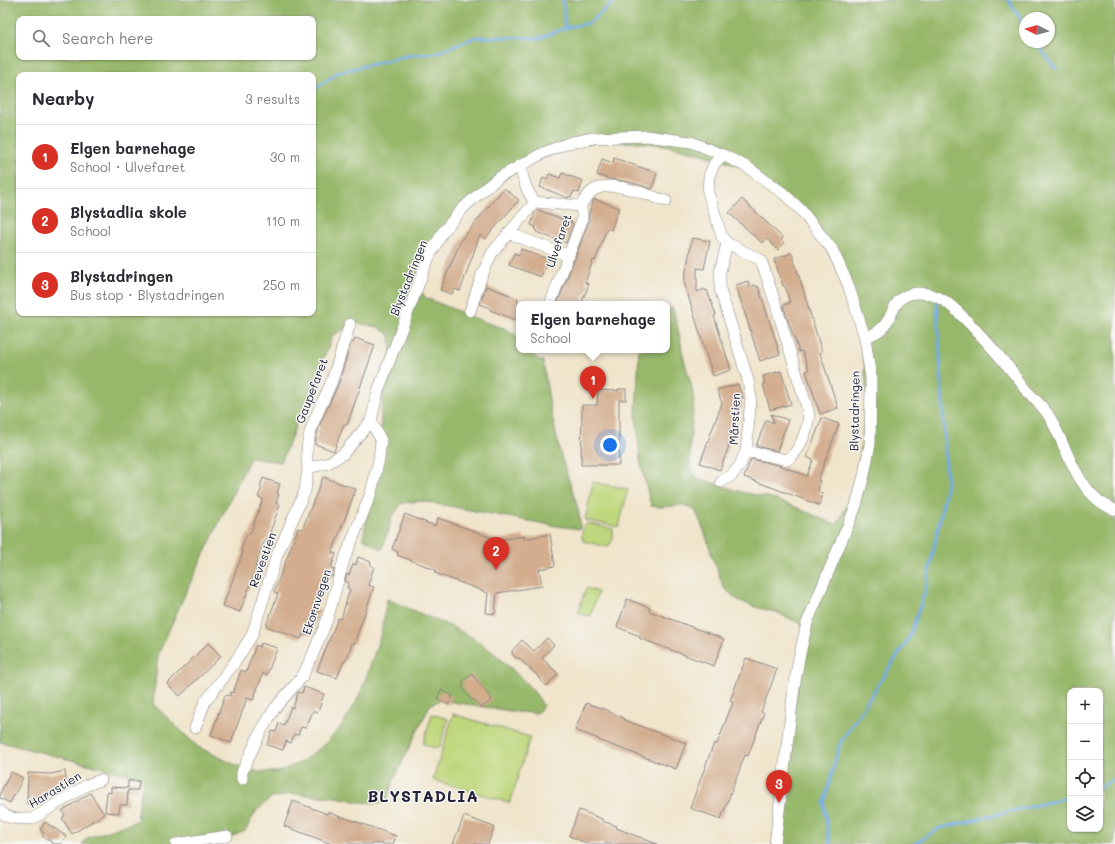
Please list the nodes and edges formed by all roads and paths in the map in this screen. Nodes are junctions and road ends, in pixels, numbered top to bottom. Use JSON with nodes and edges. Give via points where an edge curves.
{"nodes":[{"id":1,"x":723,"y":155,"type":"junction"},
{"id":2,"x":520,"y":166,"type":"junction"},
{"id":3,"x":666,"y":201,"type":"dead end"},
{"id":4,"x":535,"y":202,"type":"junction"},
{"id":5,"x":580,"y":206,"type":"junction"},
{"id":6,"x":508,"y":233,"type":"junction"},
{"id":7,"x":727,"y":243,"type":"junction"},
{"id":8,"x":569,"y":256,"type":"junction"},
{"id":9,"x":551,"y":301,"type":"edge"},
{"id":10,"x":470,"y":311,"type":"dead end"},
{"id":11,"x":350,"y":324,"type":"dead end"},
{"id":12,"x":865,"y":338,"type":"junction"},
{"id":13,"x":371,"y":421,"type":"junction"},
{"id":14,"x":746,"y":451,"type":"junction"},
{"id":15,"x":308,"y":468,"type":"junction"},
{"id":16,"x":721,"y":482,"type":"dead end"},
{"id":17,"x":1115,"y":510,"type":"edge"},
{"id":18,"x":195,"y":728,"type":"dead end"},
{"id":19,"x":242,"y":779,"type":"dead end"},
{"id":20,"x":101,"y":780,"type":"dead end"},
{"id":21,"x":0,"y":811,"type":"edge"},
{"id":22,"x":227,"y":836,"type":"dead end"},
{"id":23,"x":176,"y":844,"type":"edge"},
{"id":24,"x":776,"y":844,"type":"edge"}],
"edges":[{"from":1,"to":2,"type":"street","name":"Blystadringen","via":[[691,142],[646,136],[620,136],[568,143]]},
{"from":1,"to":7,"type":"street","via":[[714,164],[709,176],[708,192],[722,237]]},
{"from":1,"to":12,"type":"street","name":"Blystadringen","via":[[747,167],[783,193],[800,208],[832,249],[848,284]]},
{"from":2,"to":4,"type":"street","via":[[524,183]]},
{"from":2,"to":13,"type":"street","name":"Blystadringen","via":[[498,178],[482,191],[462,209],[442,233],[428,259],[378,391]]},
{"from":3,"to":5,"type":"street","via":[[616,185],[594,190]]},
{"from":4,"to":5,"type":"street","name":"Ulvefaret"},
{"from":4,"to":6,"type":"street"},
{"from":5,"to":8,"type":"street","name":"Ulvefaret","via":[[582,220]]},
{"from":6,"to":8,"type":"street"},
{"from":6,"to":10,"type":"street","via":[[492,253]]},
{"from":7,"to":14,"type":"street","name":"Mårstien","via":[[720,272],[720,289],[748,380],[751,398]]},
{"from":7,"to":14,"type":"street","name":"Mårstien","via":[[761,260],[809,414],[807,428],[794,456],[787,460]]},
{"from":8,"to":9,"type":"street","name":"Ulvefaret"},
{"from":11,"to":15,"type":"street","name":"Gaupefaret","via":[[331,382],[308,436]]},
{"from":12,"to":17,"type":"street","via":[[882,328],[896,303],[903,297],[919,293],[944,300],[1009,366],[1048,414],[1081,480],[1092,494],[1107,507]]},
{"from":12,"to":24,"type":"street","name":"Blystadringen","via":[[871,379],[870,444],[856,506],[805,630],[794,688]]},
{"from":13,"to":15,"type":"street","via":[[343,454],[328,463]]},
{"from":13,"to":19,"type":"street","name":"Ekornvegen","via":[[381,440],[380,459],[371,493],[343,563],[326,620],[302,677],[275,708],[261,731],[242,772]]},
{"from":14,"to":16,"type":"street","via":[[732,475]]},
{"from":15,"to":18,"type":"street","name":"Revestien","via":[[305,491],[277,555],[252,635],[205,702]]},
{"from":20,"to":21,"type":"street","name":"Harastien","via":[[87,785],[32,819],[12,818]]},
{"from":22,"to":23,"type":"street"}]}
